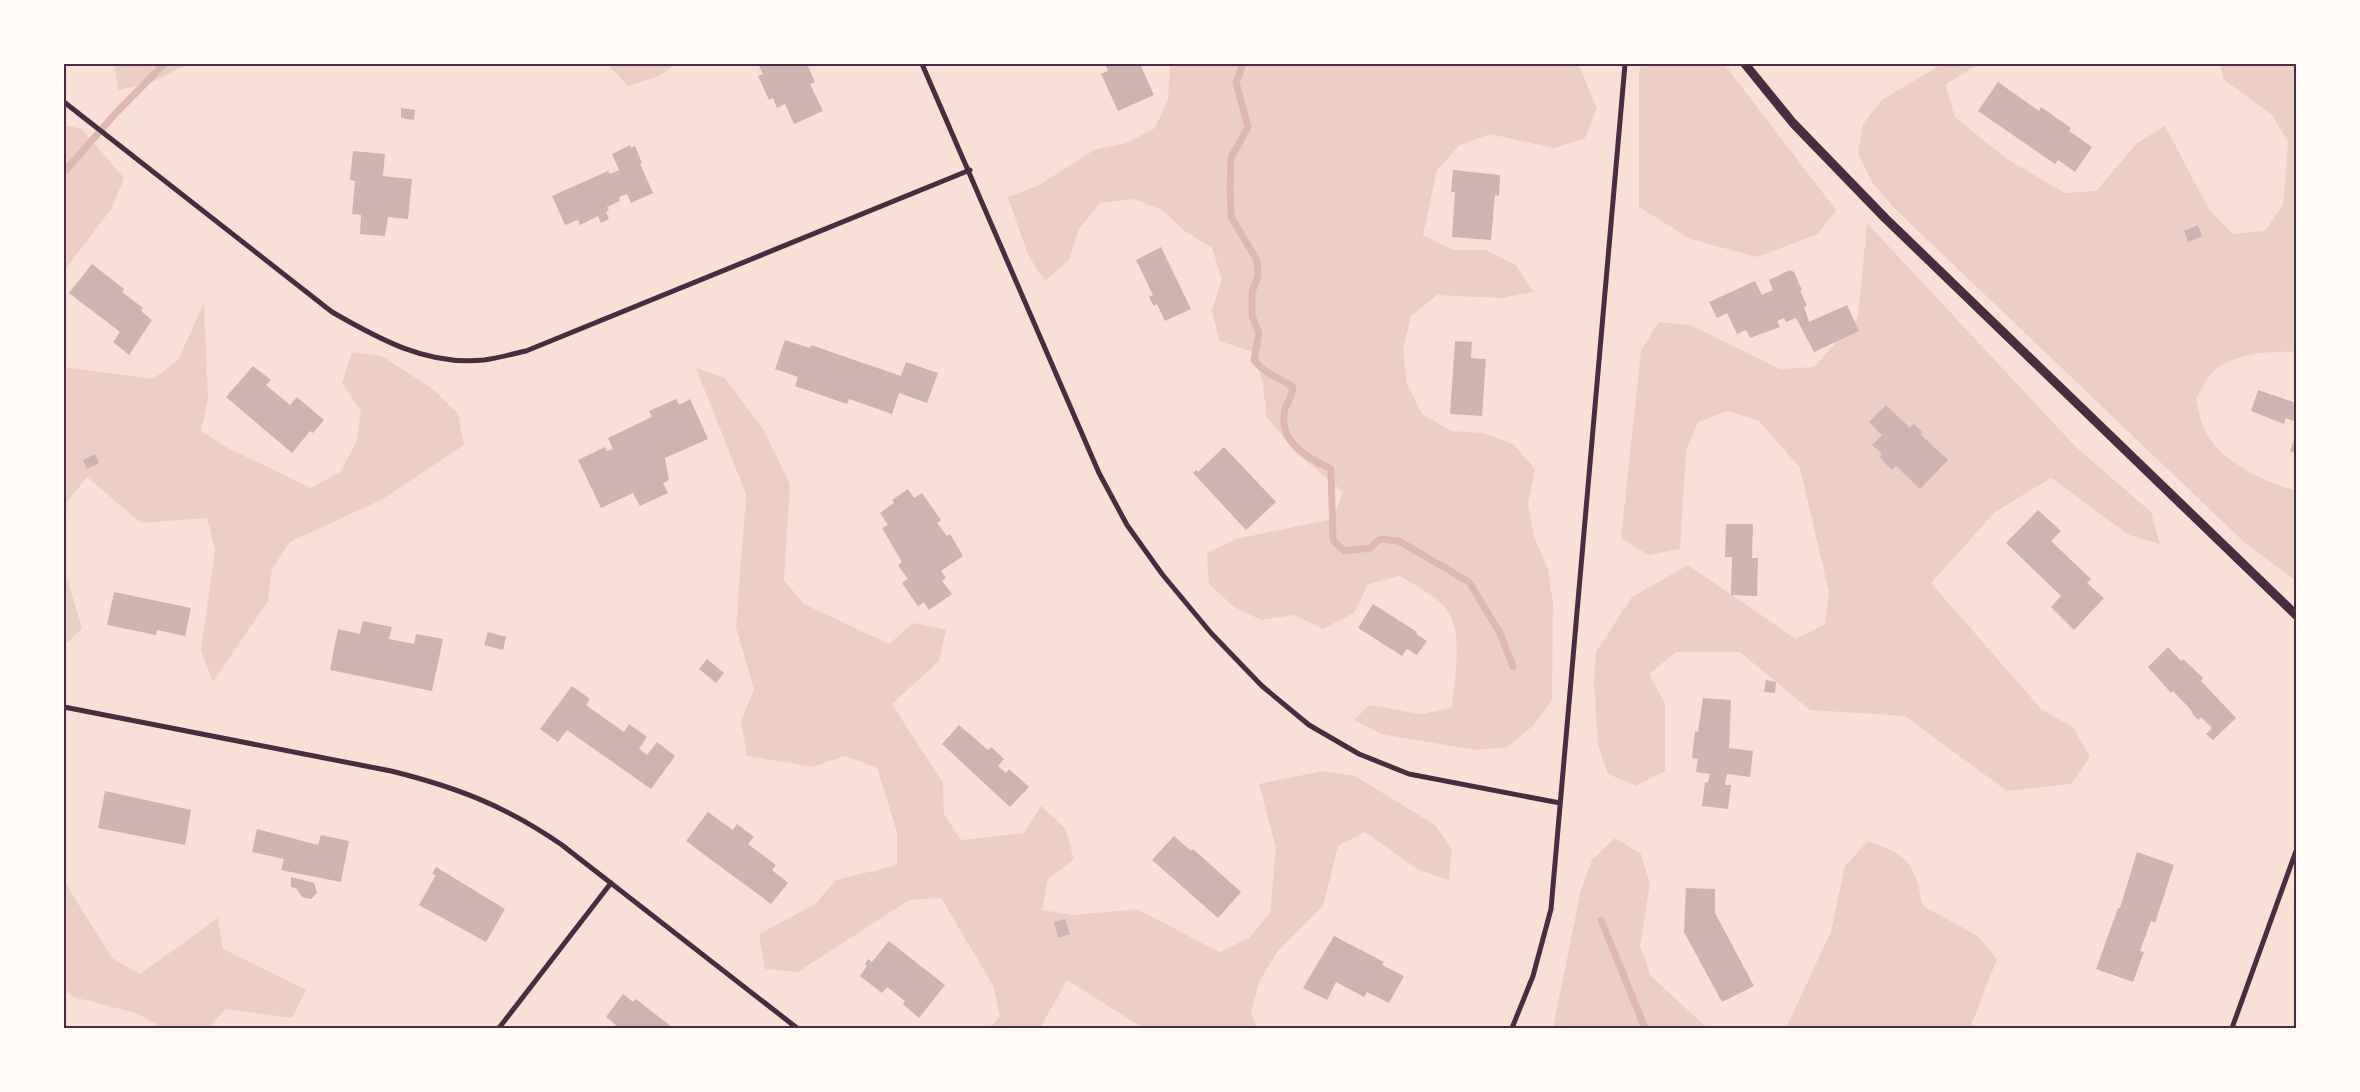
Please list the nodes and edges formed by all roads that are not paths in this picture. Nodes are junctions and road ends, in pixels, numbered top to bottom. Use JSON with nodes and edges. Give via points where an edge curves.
{"nodes":[{"id":1,"x":922,"y":64,"type":"edge"},
{"id":2,"x":1625,"y":64,"type":"edge"},
{"id":3,"x":1745,"y":64,"type":"edge"},
{"id":4,"x":64,"y":102,"type":"edge"},
{"id":5,"x":970,"y":170,"type":"junction"},
{"id":6,"x":2296,"y":614,"type":"edge"},
{"id":7,"x":64,"y":707,"type":"edge"},
{"id":8,"x":1560,"y":803,"type":"junction"},
{"id":9,"x":2296,"y":851,"type":"edge"},
{"id":10,"x":611,"y":883,"type":"junction"},
{"id":11,"x":499,"y":1028,"type":"edge"},
{"id":12,"x":797,"y":1028,"type":"edge"},
{"id":13,"x":1512,"y":1028,"type":"edge"},
{"id":14,"x":2232,"y":1028,"type":"edge"}],
"edges":[{"from":1,"to":5,"type":"street"},
{"from":2,"to":8,"type":"street"},
{"from":3,"to":6,"type":"street","via":[[1793,124],[1885,218]]},
{"from":4,"to":5,"type":"street","via":[[332,312],[376,337],[412,352],[446,360],[484,360],[526,351]]},
{"from":5,"to":8,"type":"street","via":[[1099,473],[1128,525],[1162,574],[1214,636],[1262,686],[1309,725],[1359,754],[1409,774]]},
{"from":7,"to":10,"type":"street","via":[[391,771],[440,784],[472,795],[536,827]]},
{"from":8,"to":13,"type":"street","via":[[1551,909],[1533,976]]},
{"from":9,"to":14,"type":"street"},
{"from":10,"to":11,"type":"street"},
{"from":10,"to":12,"type":"street"}]}
